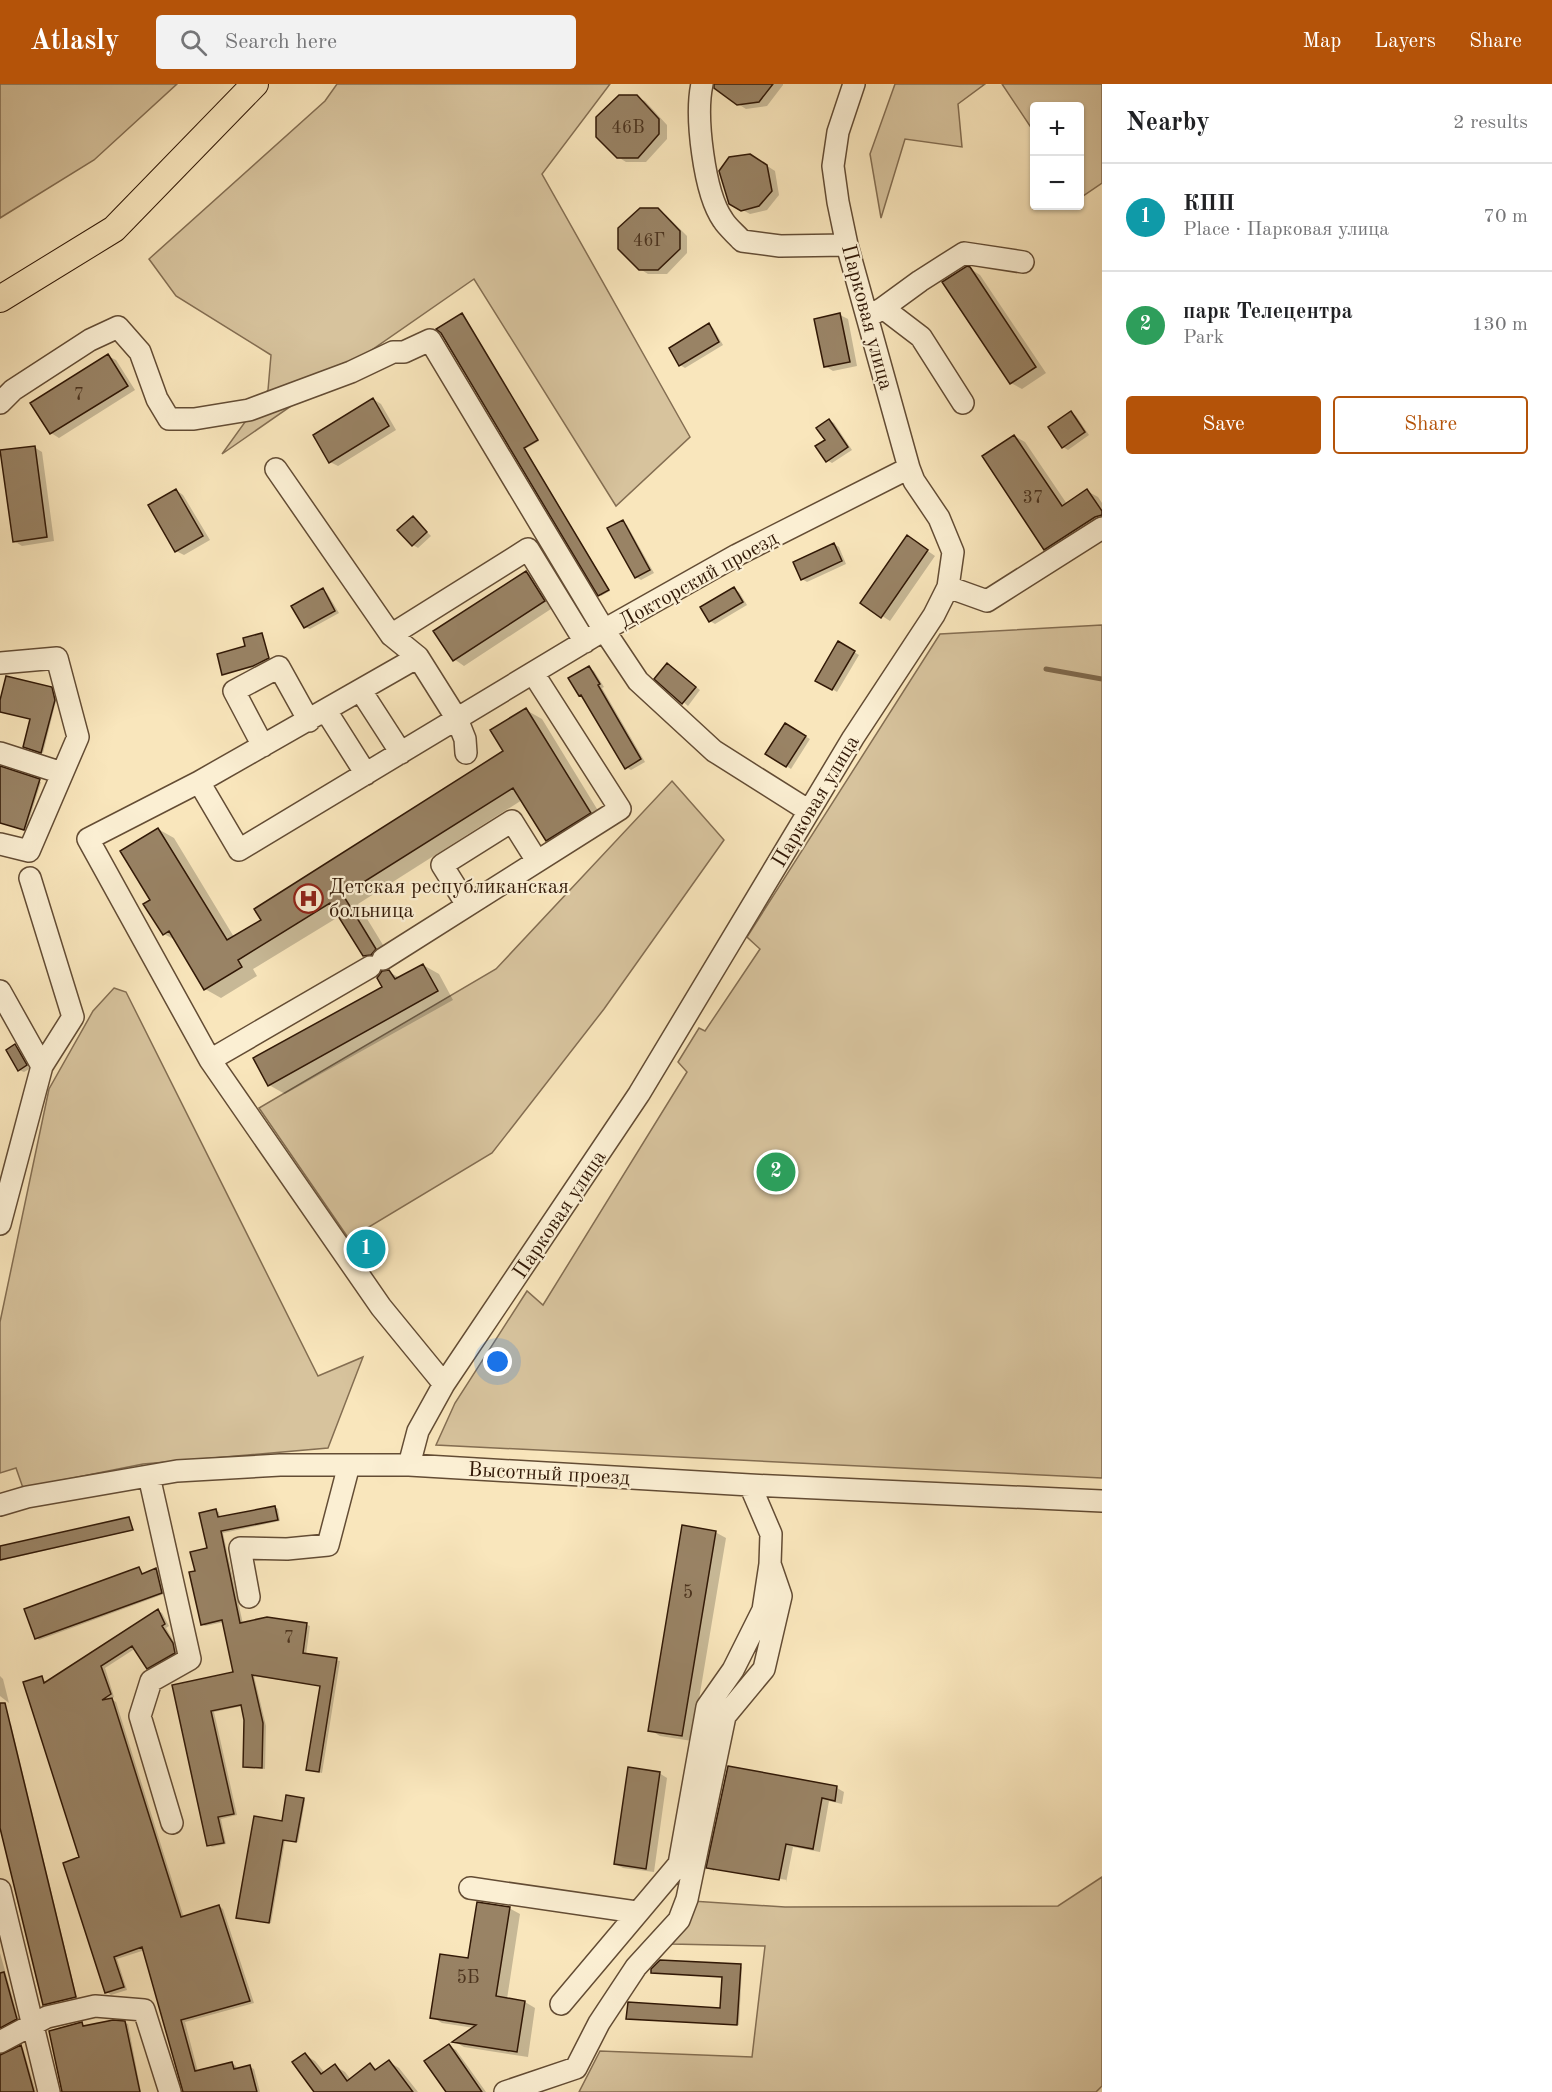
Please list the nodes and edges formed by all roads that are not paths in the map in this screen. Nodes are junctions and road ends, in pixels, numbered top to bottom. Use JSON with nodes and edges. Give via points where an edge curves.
{"nodes":[{"id":1,"x":255,"y":84,"type":"edge"},
{"id":2,"x":702,"y":84,"type":"edge"},
{"id":3,"x":854,"y":84,"type":"edge"},
{"id":4,"x":848,"y":245,"type":"junction"},
{"id":5,"x":1023,"y":262,"type":"dead end"},
{"id":6,"x":0,"y":299,"type":"edge"},
{"id":7,"x":876,"y":313,"type":"junction"},
{"id":8,"x":0,"y":403,"type":"edge"},
{"id":9,"x":963,"y":403,"type":"dead end"},
{"id":10,"x":909,"y":468,"type":"junction"},
{"id":11,"x":276,"y":469,"type":"dead end"},
{"id":12,"x":1102,"y":528,"type":"edge"},
{"id":13,"x":948,"y":587,"type":"junction"},
{"id":14,"x":604,"y":630,"type":"junction"},
{"id":15,"x":391,"y":635,"type":"junction"},
{"id":16,"x":585,"y":642,"type":"junction"},
{"id":17,"x":418,"y":657,"type":"junction"},
{"id":18,"x":0,"y":663,"type":"edge"},
{"id":19,"x":533,"y":673,"type":"junction"},
{"id":20,"x":361,"y":691,"type":"junction"},
{"id":21,"x":317,"y":716,"type":"junction"},
{"id":22,"x":457,"y":718,"type":"junction"},
{"id":23,"x":263,"y":746,"type":"junction"},
{"id":24,"x":0,"y":753,"type":"edge"},
{"id":25,"x":400,"y":753,"type":"junction"},
{"id":26,"x":466,"y":753,"type":"dead end"},
{"id":27,"x":62,"y":773,"type":"junction"},
{"id":28,"x":366,"y":774,"type":"junction"},
{"id":29,"x":198,"y":782,"type":"junction"},
{"id":30,"x":809,"y":811,"type":"junction"},
{"id":31,"x":0,"y":844,"type":"edge"},
{"id":32,"x":537,"y":861,"type":"junction"},
{"id":33,"x":30,"y":878,"type":"dead end"},
{"id":34,"x":467,"y":905,"type":"junction"},
{"id":35,"x":0,"y":991,"type":"edge"},
{"id":36,"x":210,"y":1060,"type":"junction"},
{"id":37,"x":42,"y":1066,"type":"junction"},
{"id":38,"x":0,"y":1224,"type":"edge"},
{"id":39,"x":444,"y":1384,"type":"junction"},
{"id":40,"x":349,"y":1465,"type":"junction"},
{"id":41,"x":409,"y":1465,"type":"junction"},
{"id":42,"x":149,"y":1476,"type":"junction"},
{"id":43,"x":750,"y":1485,"type":"junction"},
{"id":44,"x":1102,"y":1501,"type":"edge"},
{"id":45,"x":0,"y":1505,"type":"edge"},
{"id":46,"x":770,"y":1564,"type":"junction"},
{"id":47,"x":249,"y":1597,"type":"dead end"},
{"id":48,"x":172,"y":1823,"type":"dead end"},
{"id":49,"x":470,"y":1888,"type":"dead end"},
{"id":50,"x":0,"y":1890,"type":"edge"},
{"id":51,"x":636,"y":1912,"type":"junction"},
{"id":52,"x":561,"y":2004,"type":"dead end"},
{"id":53,"x":34,"y":2024,"type":"junction"},
{"id":54,"x":0,"y":2042,"type":"edge"},
{"id":55,"x":49,"y":2092,"type":"edge"},
{"id":56,"x":170,"y":2092,"type":"edge"},
{"id":57,"x":505,"y":2092,"type":"edge"}],
"edges":[{"from":1,"to":6,"type":"main road","via":[[114,229]]},
{"from":2,"to":4,"type":"street","via":[[701,136],[709,189],[722,220],[742,241],[780,246]]},
{"from":3,"to":4,"type":"street","name":"Парковая улица","via":[[837,132],[834,166]]},
{"from":4,"to":7,"type":"street","name":"Парковая улица"},
{"from":5,"to":7,"type":"street","via":[[964,253]]},
{"from":7,"to":9,"type":"street","via":[[921,337]]},
{"from":7,"to":10,"type":"street","name":"Парковая улица"},
{"from":8,"to":14,"type":"street","via":[[13,390],[90,340],[118,327],[140,352],[157,399],[169,419],[249,410],[430,340]]},
{"from":10,"to":13,"type":"street","name":"Парковая улица","via":[[939,518],[953,552]]},
{"from":10,"to":14,"type":"street","name":"Докторский проезд","via":[[737,555]]},
{"from":11,"to":15,"type":"street"},
{"from":12,"to":13,"type":"street","via":[[987,601]]},
{"from":13,"to":30,"type":"street","name":"Парковая улица","via":[[928,627]]},
{"from":14,"to":16,"type":"street"},
{"from":14,"to":30,"type":"street","name":"Докторский проезд","via":[[638,681],[714,751]]},
{"from":15,"to":16,"type":"street","via":[[528,549]]},
{"from":15,"to":17,"type":"street"},
{"from":16,"to":19,"type":"street"},
{"from":17,"to":20,"type":"street"},
{"from":17,"to":22,"type":"street"},
{"from":18,"to":27,"type":"street","via":[[57,658],[78,737]]},
{"from":19,"to":22,"type":"street"},
{"from":19,"to":32,"type":"street","via":[[620,809]]},
{"from":20,"to":21,"type":"street"},
{"from":20,"to":25,"type":"street"},
{"from":21,"to":23,"type":"street"},
{"from":21,"to":23,"type":"street","via":[[279,667],[234,691]]},
{"from":21,"to":28,"type":"street"},
{"from":22,"to":25,"type":"street"},
{"from":22,"to":26,"type":"street"},
{"from":23,"to":29,"type":"street"},
{"from":24,"to":27,"type":"street"},
{"from":25,"to":28,"type":"street"},
{"from":27,"to":31,"type":"street","via":[[29,851]]},
{"from":28,"to":29,"type":"street","via":[[239,850]]},
{"from":29,"to":36,"type":"street","via":[[88,839]]},
{"from":30,"to":39,"type":"street","name":"Парковая улица","via":[[639,1094]]},
{"from":32,"to":34,"type":"street"},
{"from":32,"to":34,"type":"street","via":[[512,821],[442,865]]},
{"from":33,"to":37,"type":"street","via":[[73,1017]]},
{"from":34,"to":36,"type":"street"},
{"from":35,"to":37,"type":"street"},
{"from":36,"to":39,"type":"street","via":[[381,1307]]},
{"from":37,"to":38,"type":"street"},
{"from":39,"to":41,"type":"street","name":"Парковая улица","via":[[418,1431]]},
{"from":40,"to":41,"type":"street","name":"Высотный проезд"},
{"from":40,"to":42,"type":"street","name":"Высотный проезд","via":[[177,1471]]},
{"from":40,"to":47,"type":"street","via":[[328,1545],[240,1548]]},
{"from":41,"to":43,"type":"street","name":"Высотный проезд"},
{"from":42,"to":45,"type":"street","name":"Высотный проезд"},
{"from":42,"to":48,"type":"street","via":[[190,1659],[151,1681],[140,1716]]},
{"from":43,"to":44,"type":"street","name":"Высотный проезд"},
{"from":43,"to":46,"type":"street","via":[[771,1534]]},
{"from":46,"to":51,"type":"street","via":[[763,1610],[733,1670],[707,1707],[678,1864]]},
{"from":46,"to":57,"type":"street","via":[[781,1596],[764,1669],[724,1716],[687,1899],[679,1920],[636,1967],[599,2023],[576,2068]]},
{"from":49,"to":51,"type":"street"},
{"from":50,"to":53,"type":"street"},
{"from":51,"to":52,"type":"street"},
{"from":53,"to":54,"type":"street"},
{"from":53,"to":55,"type":"street"},
{"from":53,"to":56,"type":"street","via":[[47,2017],[95,2006],[144,2010]]}]}
